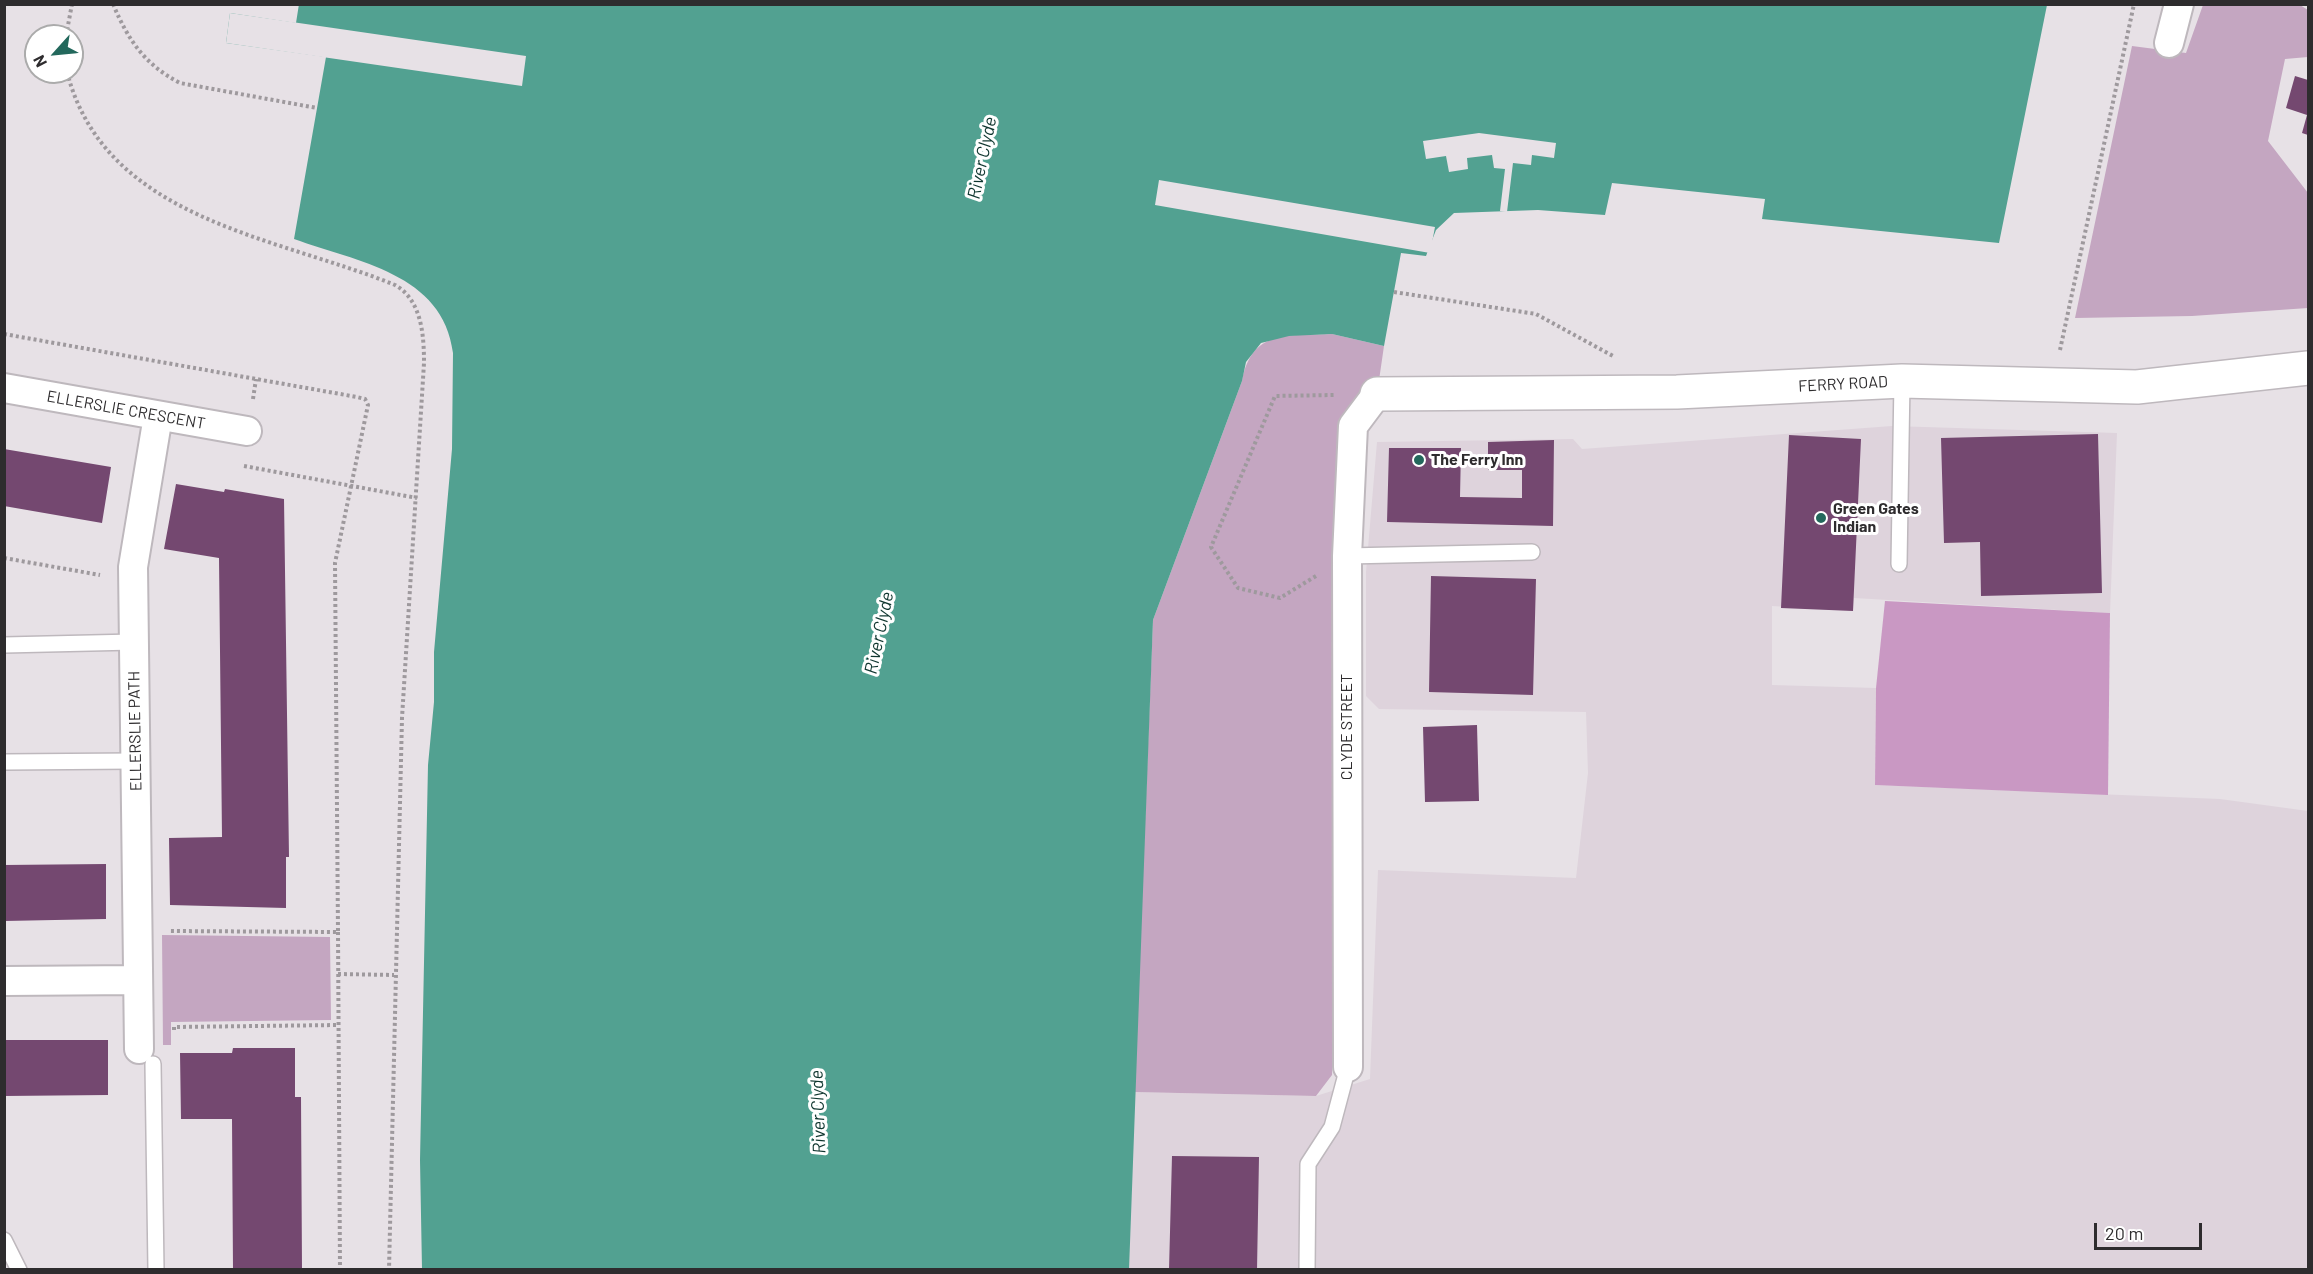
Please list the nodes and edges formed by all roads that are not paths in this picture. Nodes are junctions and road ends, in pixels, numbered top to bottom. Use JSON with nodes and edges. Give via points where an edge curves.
{"nodes":[{"id":1,"x":2179,"y":4,"type":"edge"},
{"id":2,"x":2169,"y":43,"type":"dead end"},
{"id":3,"x":2308,"y":368,"type":"edge"},
{"id":4,"x":1902,"y":381,"type":"junction"},
{"id":5,"x":4,"y":388,"type":"edge"},
{"id":6,"x":1377,"y":394,"type":"joint"},
{"id":7,"x":158,"y":416,"type":"junction"},
{"id":8,"x":247,"y":431,"type":"road end"},
{"id":9,"x":1532,"y":552,"type":"dead end"},
{"id":10,"x":1347,"y":556,"type":"junction"},
{"id":11,"x":1899,"y":564,"type":"dead end"},
{"id":12,"x":134,"y":642,"type":"junction"},
{"id":13,"x":4,"y":645,"type":"edge"},
{"id":14,"x":135,"y":761,"type":"junction"},
{"id":15,"x":4,"y":762,"type":"edge"},
{"id":16,"x":138,"y":980,"type":"junction"},
{"id":17,"x":4,"y":981,"type":"edge"},
{"id":18,"x":146,"y":1057,"type":"joint"},
{"id":19,"x":1348,"y":1067,"type":"joint"},
{"id":20,"x":4,"y":1240,"type":"edge"},
{"id":21,"x":19,"y":1269,"type":"edge"},
{"id":22,"x":156,"y":1269,"type":"edge"},
{"id":23,"x":1307,"y":1269,"type":"edge"}],
"edges":[{"from":1,"to":2,"type":"street"},
{"from":3,"to":4,"type":"main road","name":"FERRY ROAD","via":[[2137,387]]},
{"from":4,"to":6,"type":"main road","name":"FERRY ROAD","via":[[1677,392]]},
{"from":4,"to":11,"type":"lane"},
{"from":5,"to":7,"type":"street","name":"ELLERSLIE CRESCENT"},
{"from":6,"to":10,"type":"street","name":"CLYDE STREET","via":[[1353,426]]},
{"from":7,"to":8,"type":"street","name":"ELLERSLIE CRESCENT"},
{"from":7,"to":12,"type":"street","name":"ELLERSLIE PATH","via":[[134,553]]},
{"from":9,"to":10,"type":"lane"},
{"from":10,"to":19,"type":"street","name":"CLYDE STREET"},
{"from":12,"to":13,"type":"lane"},
{"from":12,"to":14,"type":"street","name":"ELLERSLIE PATH"},
{"from":14,"to":15,"type":"lane"},
{"from":14,"to":16,"type":"street","name":"ELLERSLIE PATH"},
{"from":16,"to":17,"type":"street"},
{"from":16,"to":18,"type":"street","name":"ELLERSLIE PATH"},
{"from":18,"to":22,"type":"lane","name":"ELLERSLIE PATH"},
{"from":19,"to":23,"type":"lane","via":[[1332,1128],[1308,1164]]},
{"from":20,"to":21,"type":"lane"}]}
